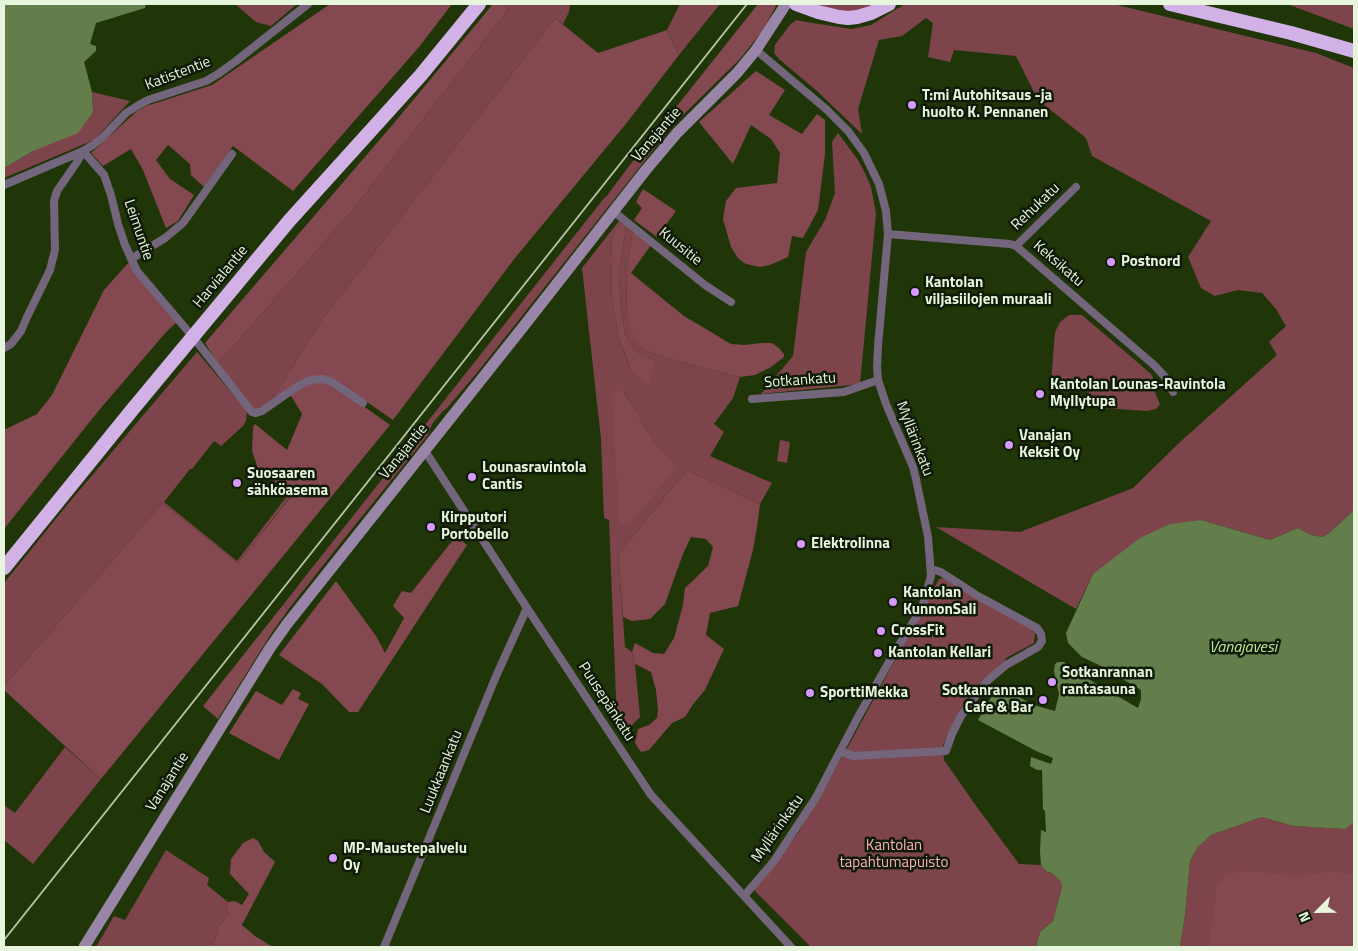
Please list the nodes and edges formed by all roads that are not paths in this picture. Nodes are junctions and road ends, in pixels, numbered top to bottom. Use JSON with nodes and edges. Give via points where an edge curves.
{"nodes":[{"id":1,"x":308,"y":4,"type":"edge"},
{"id":2,"x":786,"y":4,"type":"edge"},
{"id":3,"x":796,"y":4,"type":"edge"},
{"id":4,"x":889,"y":4,"type":"edge"},
{"id":5,"x":1170,"y":4,"type":"edge"},
{"id":6,"x":476,"y":7,"type":"edge"},
{"id":7,"x":756,"y":50,"type":"junction"},
{"id":8,"x":1354,"y":51,"type":"edge"},
{"id":9,"x":82,"y":151,"type":"junction"},
{"id":10,"x":232,"y":154,"type":"dead end"},
{"id":11,"x":4,"y":185,"type":"edge"},
{"id":12,"x":1076,"y":187,"type":"dead end"},
{"id":13,"x":613,"y":212,"type":"junction"},
{"id":14,"x":888,"y":234,"type":"junction"},
{"id":15,"x":1016,"y":246,"type":"junction"},
{"id":16,"x":131,"y":258,"type":"junction"},
{"id":17,"x":731,"y":302,"type":"dead end"},
{"id":18,"x":193,"y":337,"type":"junction"},
{"id":19,"x":4,"y":348,"type":"edge"},
{"id":20,"x":878,"y":380,"type":"junction"},
{"id":21,"x":1174,"y":392,"type":"dead end"},
{"id":22,"x":752,"y":399,"type":"dead end"},
{"id":23,"x":363,"y":403,"type":"dead end"},
{"id":24,"x":425,"y":451,"type":"junction"},
{"id":25,"x":4,"y":568,"type":"edge"},
{"id":26,"x":931,"y":569,"type":"junction"},
{"id":27,"x":527,"y":608,"type":"junction"},
{"id":28,"x":840,"y":751,"type":"junction"},
{"id":29,"x":744,"y":896,"type":"junction"},
{"id":30,"x":84,"y":947,"type":"edge"},
{"id":31,"x":384,"y":947,"type":"edge"},
{"id":32,"x":791,"y":947,"type":"edge"}],
"edges":[{"from":1,"to":9,"type":"street","name":"Katistentie","via":[[218,74],[137,106],[94,145]]},
{"from":2,"to":7,"type":"street","name":"Vanajantie"},
{"from":3,"to":4,"type":"highway","via":[[848,18],[864,16]]},
{"from":5,"to":8,"type":"highway"},
{"from":6,"to":18,"type":"highway","name":"Harvialantie","via":[[421,75],[289,221]]},
{"from":7,"to":13,"type":"street","name":"Vanajantie","via":[[678,133]]},
{"from":7,"to":14,"type":"street","name":"Myllärinkatu","via":[[848,131],[870,163],[879,184]]},
{"from":9,"to":11,"type":"street","name":"Katistentie"},
{"from":9,"to":16,"type":"street","name":"Leimuntie","via":[[106,180]]},
{"from":9,"to":19,"type":"street","name":"Katistentie","via":[[54,201],[55,250],[50,270],[21,331]]},
{"from":10,"to":16,"type":"street","via":[[183,223]]},
{"from":12,"to":15,"type":"street","name":"Rehukatu"},
{"from":13,"to":17,"type":"street","name":"Kuusitie"},
{"from":13,"to":24,"type":"street","name":"Vanajantie"},
{"from":14,"to":15,"type":"street","name":"Keksikatu"},
{"from":14,"to":20,"type":"street","name":"Myllärinkatu"},
{"from":15,"to":21,"type":"street","name":"Keksikatu","via":[[1154,365]]},
{"from":16,"to":18,"type":"street","name":"Leimuntie","via":[[137,271]]},
{"from":18,"to":23,"type":"street","name":"Leimuntie","via":[[253,413],[262,411],[311,380],[332,382]]},
{"from":18,"to":25,"type":"highway","name":"Harvialantie"},
{"from":20,"to":22,"type":"street","name":"Sotkankatu","via":[[844,392]]},
{"from":20,"to":26,"type":"street","name":"Myllärinkatu","via":[[915,473]]},
{"from":24,"to":27,"type":"street","name":"Puusepänkatu"},
{"from":24,"to":30,"type":"street","name":"Vanajantie","via":[[278,636]]},
{"from":26,"to":28,"type":"street","name":"Myllärinkatu","via":[[929,586],[916,619]]},
{"from":26,"to":28,"type":"street","via":[[1037,628],[1042,641],[1038,648],[1006,665],[986,682],[962,716],[946,751],[853,756]]},
{"from":27,"to":29,"type":"street","name":"Puusepänkatu","via":[[651,795]]},
{"from":27,"to":31,"type":"street","name":"Luukkaankatu"},
{"from":28,"to":29,"type":"street","name":"Myllärinkatu","via":[[815,799],[774,860]]},
{"from":29,"to":32,"type":"street","name":"Puusepänkatu"}]}
